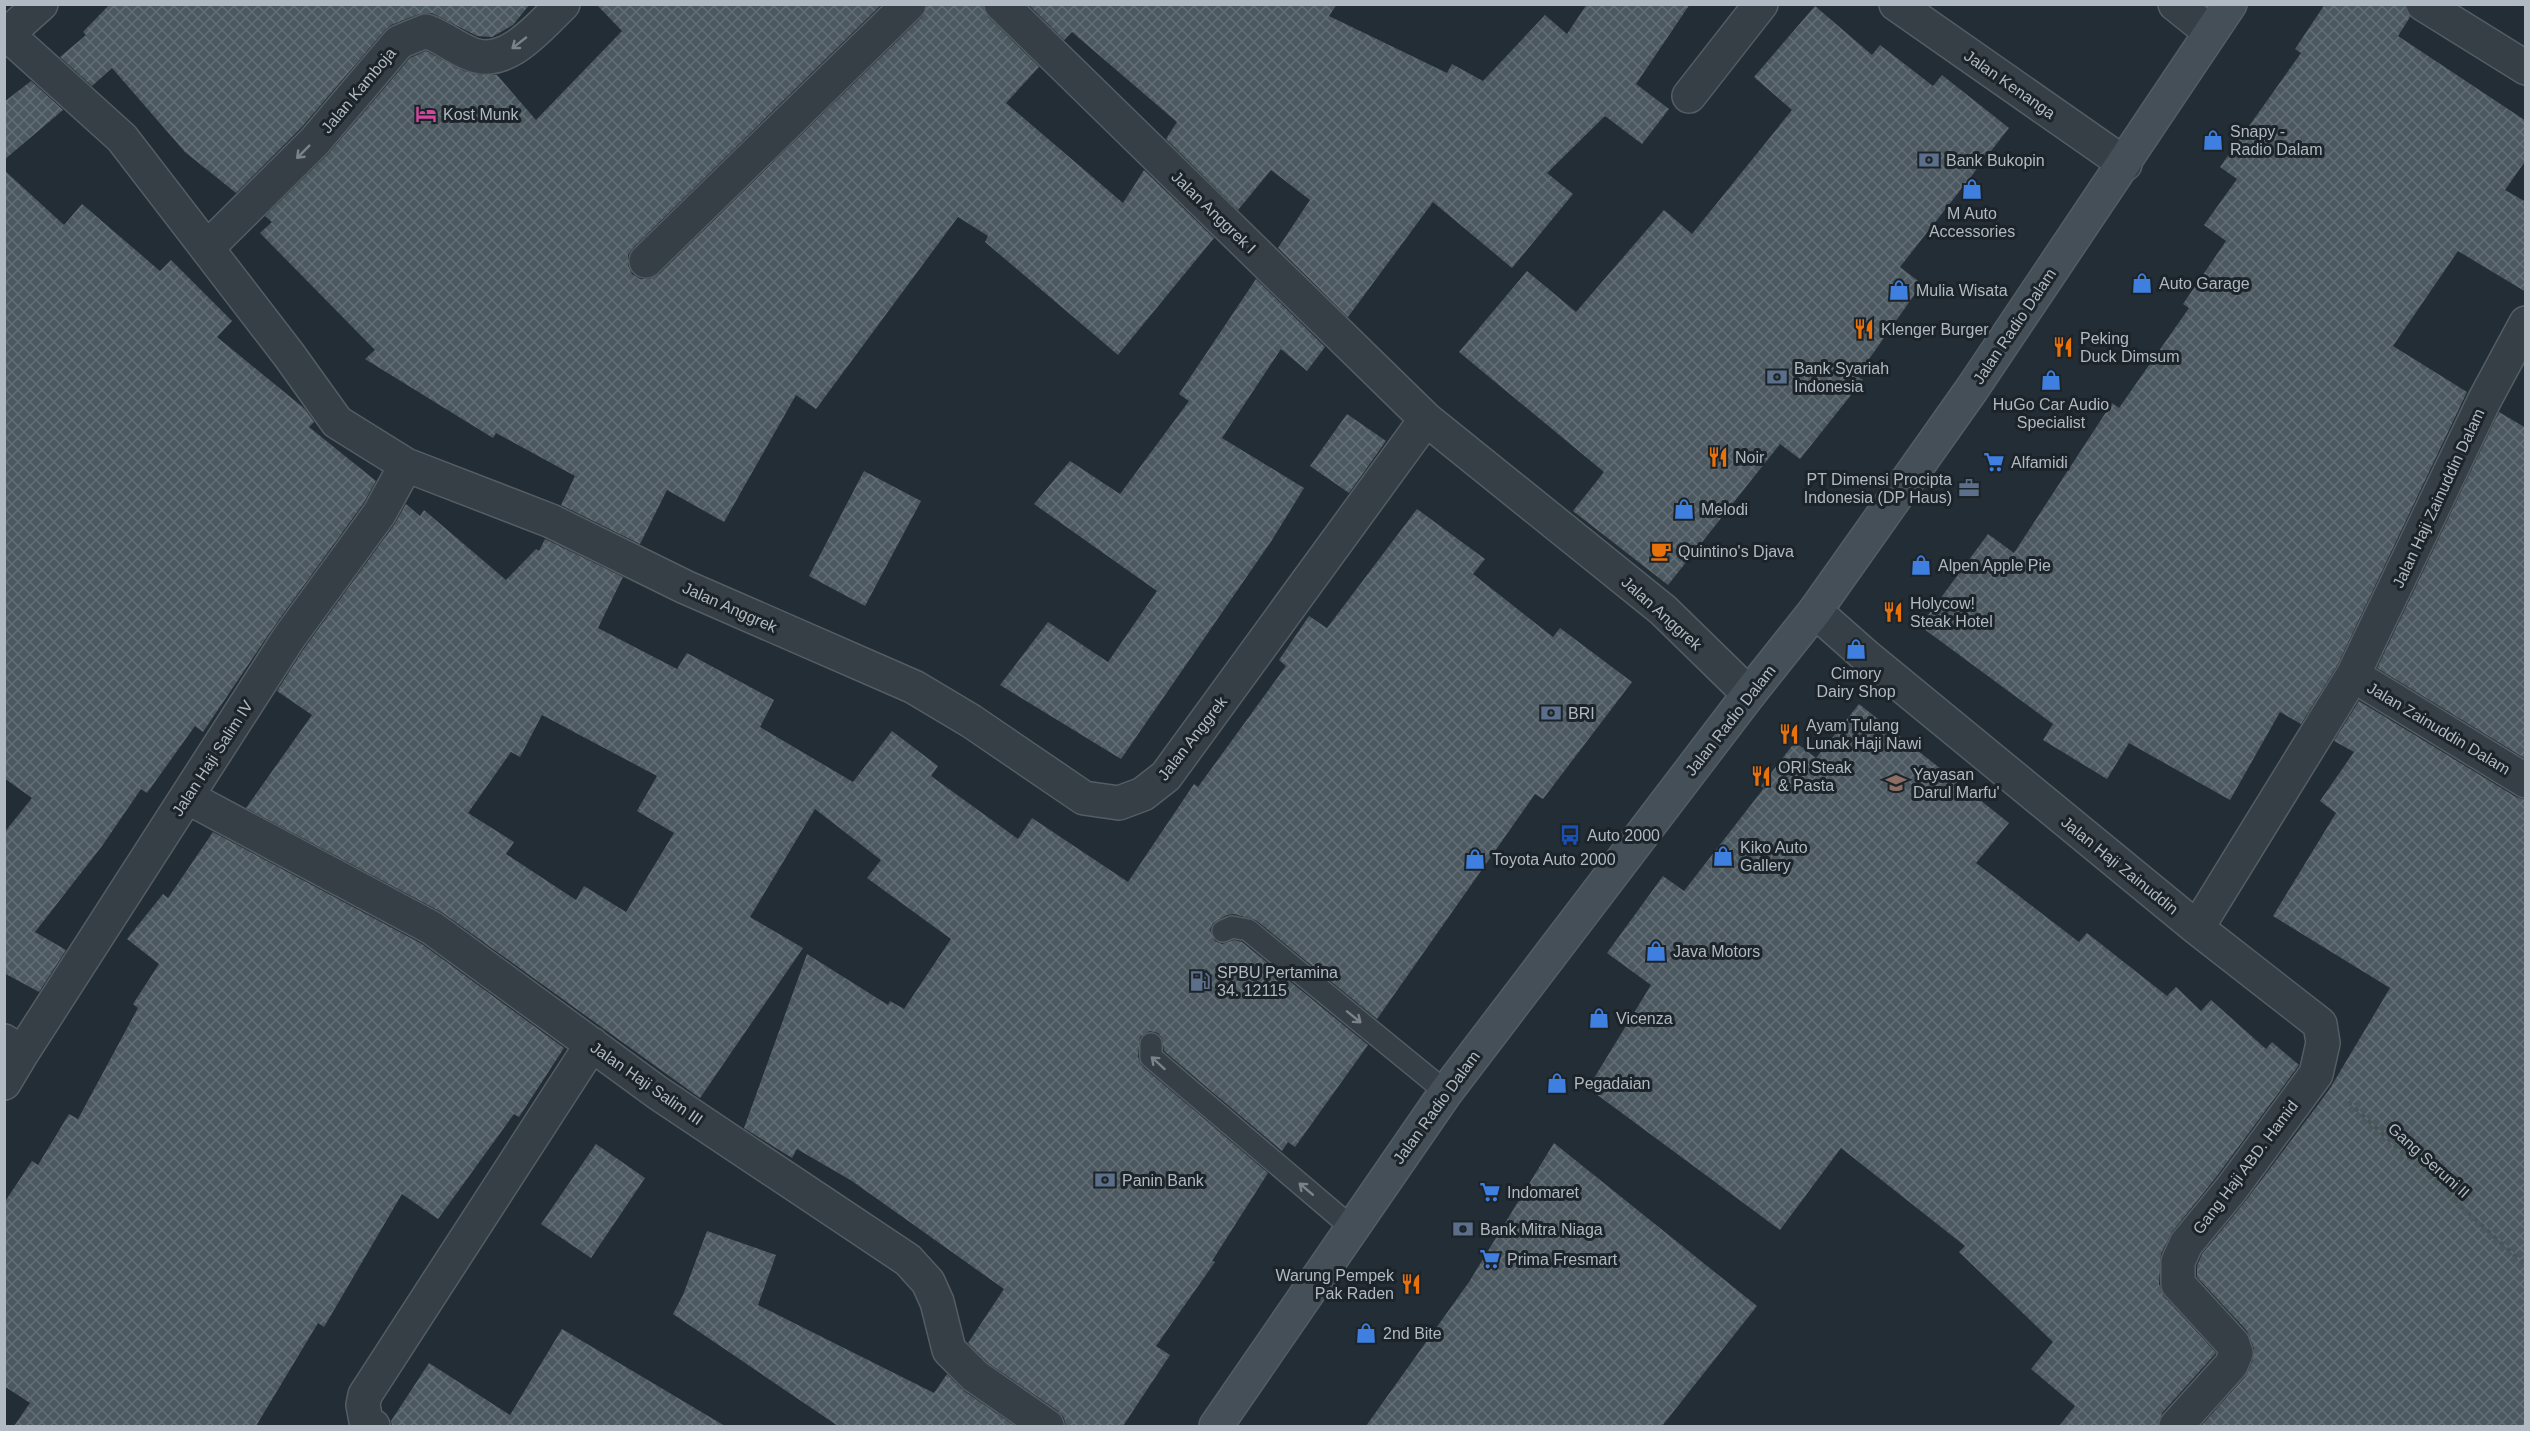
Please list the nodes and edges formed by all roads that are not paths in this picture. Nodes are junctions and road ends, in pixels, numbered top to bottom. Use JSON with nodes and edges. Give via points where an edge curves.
{"nodes":[{"id":1,"x":40,"y":4,"type":"edge"},
{"id":2,"x":563,"y":4,"type":"edge"},
{"id":3,"x":909,"y":4,"type":"edge"},
{"id":4,"x":1001,"y":4,"type":"edge"},
{"id":5,"x":1761,"y":4,"type":"edge"},
{"id":6,"x":1896,"y":4,"type":"edge"},
{"id":7,"x":2175,"y":4,"type":"edge"},
{"id":8,"x":2230,"y":4,"type":"edge"},
{"id":9,"x":2423,"y":4,"type":"edge"},
{"id":10,"x":2210,"y":32,"type":"junction"},
{"id":11,"x":6,"y":36,"type":"edge"},
{"id":12,"x":2526,"y":68,"type":"edge"},
{"id":13,"x":1689,"y":96,"type":"dead end"},
{"id":14,"x":2125,"y":164,"type":"junction"},
{"id":15,"x":207,"y":248,"type":"junction"},
{"id":16,"x":646,"y":261,"type":"dead end"},
{"id":17,"x":2526,"y":322,"type":"edge"},
{"id":18,"x":1426,"y":418,"type":"junction"},
{"id":19,"x":406,"y":465,"type":"junction"},
{"id":20,"x":1815,"y":611,"type":"junction"},
{"id":21,"x":2353,"y":675,"type":"junction"},
{"id":22,"x":1749,"y":694,"type":"junction"},
{"id":23,"x":2526,"y":781,"type":"edge"},
{"id":24,"x":187,"y":797,"type":"junction"},
{"id":25,"x":2197,"y":928,"type":"junction"},
{"id":26,"x":1223,"y":931,"type":"dead end"},
{"id":27,"x":592,"y":1044,"type":"junction"},
{"id":28,"x":1151,"y":1044,"type":"dead end"},
{"id":29,"x":13,"y":1047,"type":"edge"},
{"id":30,"x":4,"y":1083,"type":"edge"},
{"id":31,"x":1446,"y":1092,"type":"junction"},
{"id":32,"x":1351,"y":1227,"type":"junction"},
{"id":33,"x":373,"y":1426,"type":"edge"},
{"id":34,"x":1047,"y":1426,"type":"edge"},
{"id":35,"x":1216,"y":1426,"type":"edge"},
{"id":36,"x":2176,"y":1426,"type":"edge"}],
"edges":[{"from":1,"to":11,"type":"street"},
{"from":2,"to":15,"type":"street","name":"Jalan Kamboja","one_way":true,"via":[[515,47],[488,59],[426,31],[399,42],[315,141]]},
{"from":3,"to":16,"type":"street"},
{"from":4,"to":18,"type":"street","name":"Jalan Anggrek I"},
{"from":5,"to":13,"type":"street"},
{"from":6,"to":14,"type":"street","name":"Jalan Kenanga"},
{"from":7,"to":10,"type":"street"},
{"from":8,"to":10,"type":"main road","name":"Jalan Radio Dalam"},
{"from":9,"to":12,"type":"street"},
{"from":10,"to":14,"type":"main road","name":"Jalan Radio Dalam"},
{"from":11,"to":15,"type":"street","name":"Jalan Anggrek","via":[[122,138]]},
{"from":14,"to":20,"type":"main road","name":"Jalan Radio Dalam"},
{"from":15,"to":19,"type":"street","name":"Jalan Anggrek","via":[[338,423]]},
{"from":17,"to":21,"type":"street","name":"Jalan Haji Zainuddin Dalam"},
{"from":18,"to":19,"type":"street","name":"Jalan Anggrek","via":[[1166,776],[1143,794],[1119,803],[1084,798],[914,687],[725,605],[550,521]]},
{"from":18,"to":22,"type":"street","name":"Jalan Anggrek","via":[[1663,610]]},
{"from":19,"to":24,"type":"street","name":"Jalan Haji Salim IV","via":[[379,514],[288,639]]},
{"from":20,"to":22,"type":"main road","name":"Jalan Radio Dalam"},
{"from":20,"to":25,"type":"street","name":"Jalan Haji Zainuddin"},
{"from":21,"to":23,"type":"street","name":"Jalan Zainuddin Dalam"},
{"from":21,"to":25,"type":"street"},
{"from":22,"to":31,"type":"main road","name":"Jalan Radio Dalam"},
{"from":24,"to":27,"type":"street","name":"Jalan Haji Salim III","via":[[432,928]]},
{"from":24,"to":29,"type":"street","name":"Jalan Haji Salim IV"},
{"from":25,"to":36,"type":"street","name":"Gang Haji ABD. Hamid","via":[[2320,1024],[2323,1042],[2316,1074],[2186,1244],[2178,1262],[2178,1284],[2233,1344],[2236,1353],[2231,1365]]},
{"from":26,"to":31,"type":"lane","one_way":true,"via":[[1232,927],[1248,930]]},
{"from":27,"to":33,"type":"street","via":[[365,1395],[366,1421]]},
{"from":27,"to":34,"type":"street","name":"Jalan Haji Salim III","via":[[658,1093],[908,1260],[928,1282],[949,1350],[975,1376]]},
{"from":32,"to":28,"type":"lane","one_way":true,"via":[[1150,1057]]},
{"from":29,"to":30,"type":"street","name":"Jalan Haji Salim IV"},
{"from":31,"to":32,"type":"main road","name":"Jalan Radio Dalam"},
{"from":32,"to":35,"type":"main road","name":"Jalan Radio Dalam"}]}
